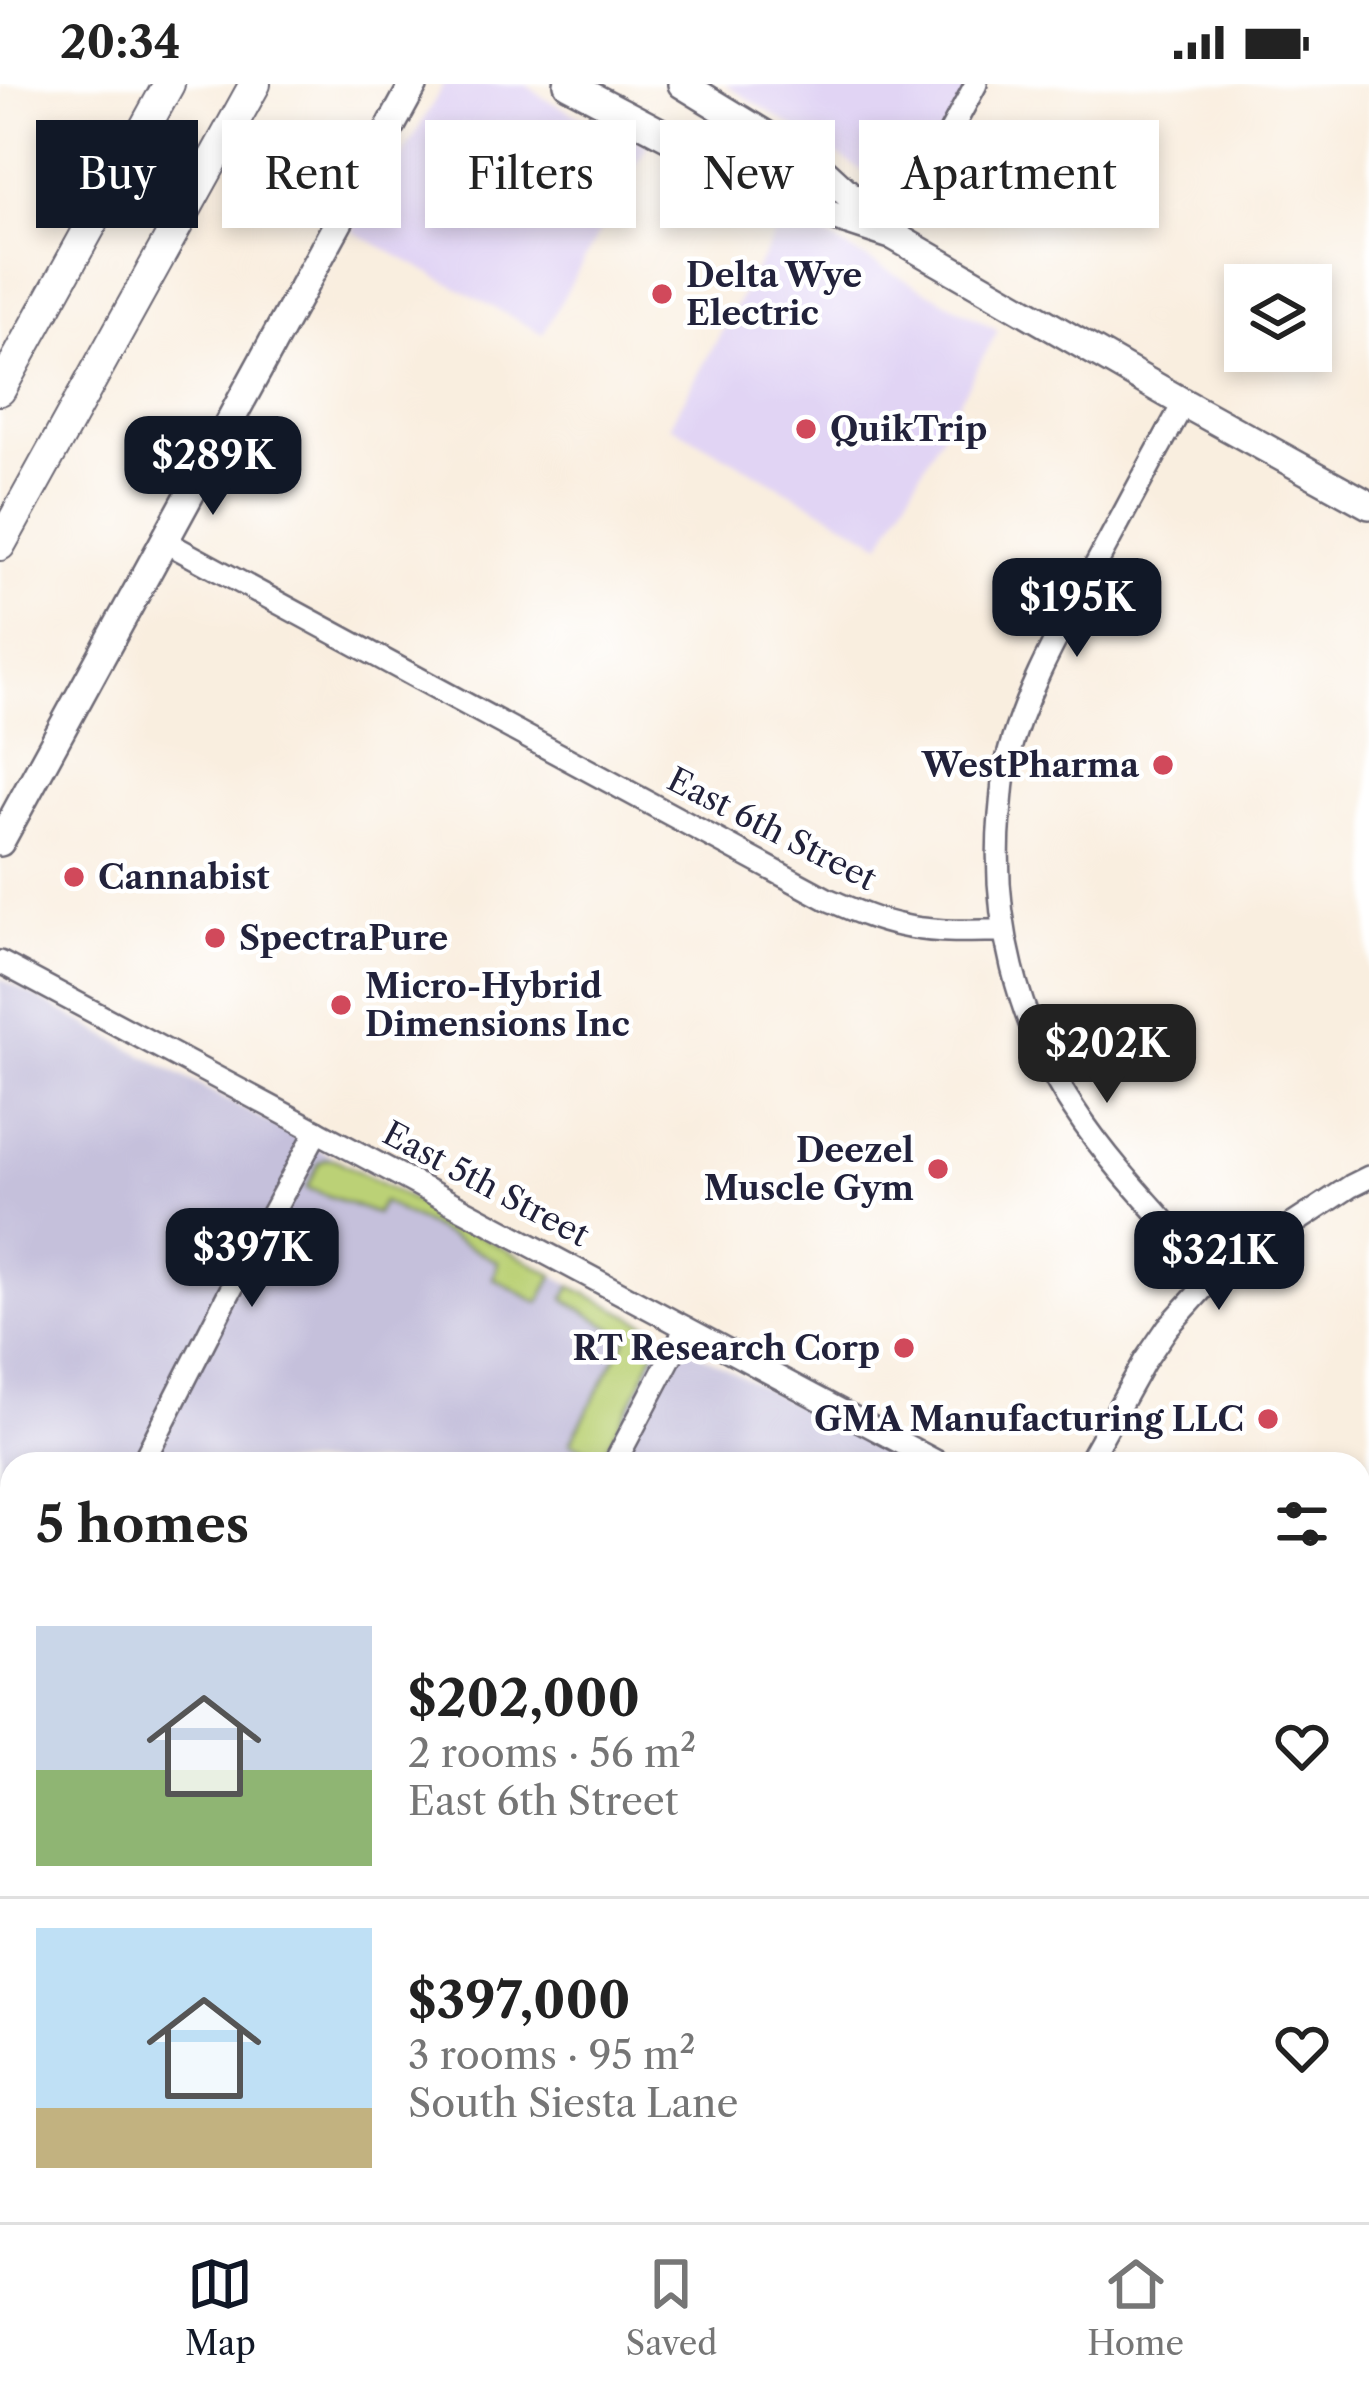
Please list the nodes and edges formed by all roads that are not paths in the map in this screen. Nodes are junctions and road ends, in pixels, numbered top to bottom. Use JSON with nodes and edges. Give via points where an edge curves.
{"nodes":[{"id":1,"x":169,"y":84,"type":"edge"},
{"id":2,"x":255,"y":84,"type":"edge"},
{"id":3,"x":415,"y":84,"type":"edge"},
{"id":4,"x":568,"y":84,"type":"edge"},
{"id":5,"x":682,"y":84,"type":"edge"},
{"id":6,"x":976,"y":84,"type":"edge"},
{"id":7,"x":741,"y":120,"type":"edge"},
{"id":8,"x":654,"y":129,"type":"junction"},
{"id":9,"x":660,"y":130,"type":"edge"},
{"id":10,"x":835,"y":182,"type":"edge"},
{"id":11,"x":894,"y":236,"type":"junction"},
{"id":12,"x":0,"y":391,"type":"edge"},
{"id":13,"x":1184,"y":403,"type":"junction"},
{"id":14,"x":1368,"y":501,"type":"edge"},
{"id":15,"x":164,"y":541,"type":"junction"},
{"id":16,"x":0,"y":545,"type":"edge"},
{"id":17,"x":0,"y":842,"type":"edge"},
{"id":18,"x":1003,"y":931,"type":"junction"},
{"id":19,"x":0,"y":962,"type":"edge"},
{"id":20,"x":317,"y":1131,"type":"junction"},
{"id":21,"x":1369,"y":1177,"type":"edge"},
{"id":22,"x":1214,"y":1276,"type":"junction"},
{"id":23,"x":686,"y":1328,"type":"junction"},
{"id":24,"x":148,"y":1452,"type":"edge"},
{"id":25,"x":620,"y":1452,"type":"edge"},
{"id":26,"x":918,"y":1452,"type":"edge"},
{"id":27,"x":1094,"y":1452,"type":"edge"}],
"edges":[{"from":1,"to":12,"type":"highway"},
{"from":2,"to":16,"type":"highway"},
{"from":3,"to":15,"type":"main road"},
{"from":4,"to":8,"type":"main road"},
{"from":5,"to":7,"type":"main road"},
{"from":6,"to":11,"type":"street"},
{"from":8,"to":9,"type":"main road"},
{"from":8,"to":11,"type":"main road","via":[[800,205]]},
{"from":10,"to":11,"type":"main road"},
{"from":11,"to":13,"type":"main road"},
{"from":13,"to":14,"type":"main road"},
{"from":13,"to":18,"type":"street","via":[[1020,717],[998,834]]},
{"from":15,"to":17,"type":"main road"},
{"from":15,"to":18,"type":"street","name":"East 6th Street","via":[[827,898],[902,926]]},
{"from":18,"to":22,"type":"street","via":[[1037,1042],[1075,1111]]},
{"from":19,"to":20,"type":"street","name":"East 5th Street"},
{"from":20,"to":23,"type":"street","name":"East 5th Street"},
{"from":20,"to":24,"type":"street"},
{"from":21,"to":22,"type":"street"},
{"from":22,"to":27,"type":"street","via":[[1156,1344]]},
{"from":23,"to":25,"type":"street"},
{"from":23,"to":26,"type":"street","name":"East 5th Street"}]}
